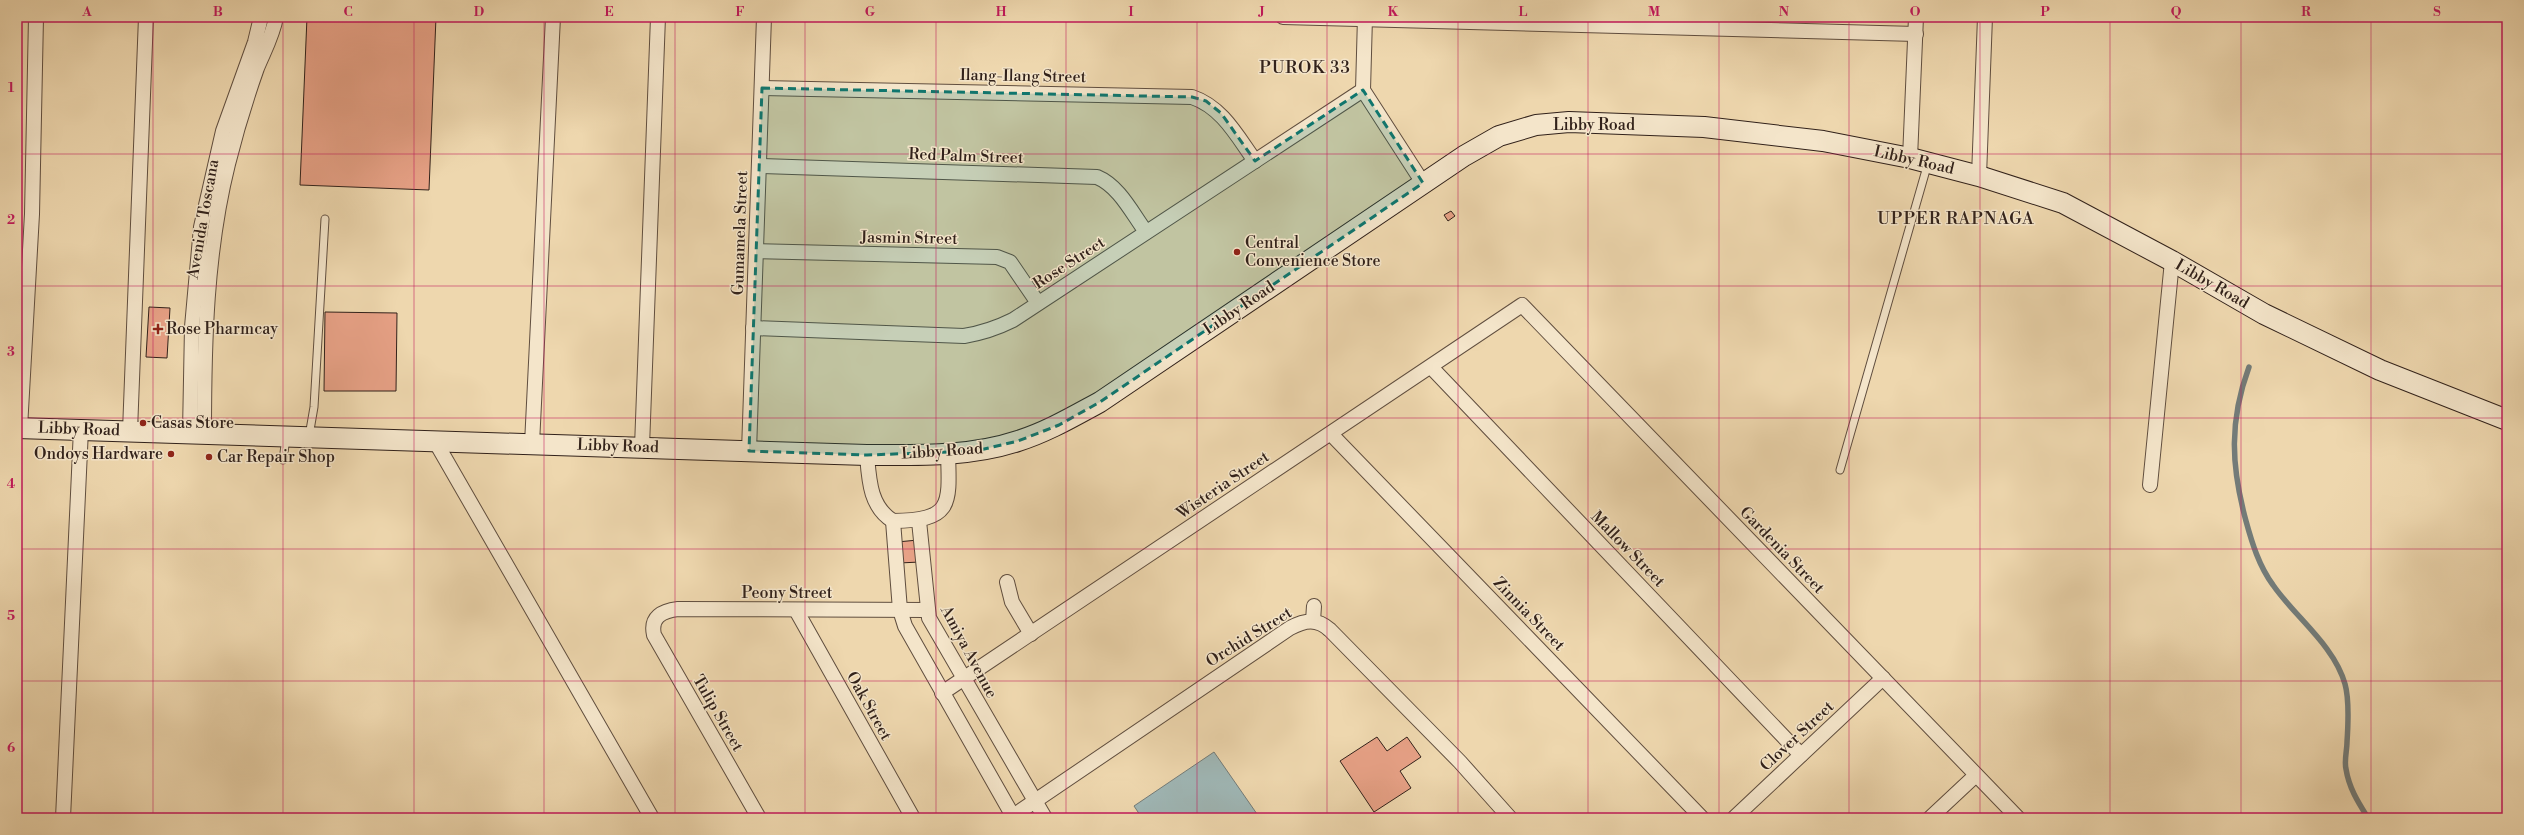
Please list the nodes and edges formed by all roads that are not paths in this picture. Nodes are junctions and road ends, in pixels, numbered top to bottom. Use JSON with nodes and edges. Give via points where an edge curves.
{"nodes":[{"id":1,"x":36,"y":17,"type":"edge"},
{"id":2,"x":146,"y":17,"type":"edge"},
{"id":3,"x":262,"y":17,"type":"edge"},
{"id":4,"x":276,"y":17,"type":"edge"},
{"id":5,"x":553,"y":17,"type":"edge"},
{"id":6,"x":658,"y":17,"type":"edge"},
{"id":7,"x":764,"y":17,"type":"edge"},
{"id":8,"x":1283,"y":17,"type":"edge"},
{"id":9,"x":1916,"y":17,"type":"edge"},
{"id":10,"x":1985,"y":17,"type":"edge"},
{"id":11,"x":1365,"y":19,"type":"edge"},
{"id":12,"x":1467,"y":20,"type":"edge"},
{"id":13,"x":1916,"y":34,"type":"junction"},
{"id":14,"x":252,"y":67,"type":"junction"},
{"id":15,"x":762,"y":88,"type":"junction"},
{"id":16,"x":1363,"y":90,"type":"junction"},
{"id":17,"x":1919,"y":160,"type":"junction"},
{"id":18,"x":1254,"y":161,"type":"junction"},
{"id":19,"x":759,"y":166,"type":"junction"},
{"id":20,"x":1979,"y":176,"type":"junction"},
{"id":21,"x":1422,"y":182,"type":"junction"},
{"id":22,"x":325,"y":219,"type":"dead end"},
{"id":23,"x":1146,"y":232,"type":"junction"},
{"id":24,"x":200,"y":239,"type":"junction"},
{"id":25,"x":215,"y":239,"type":"junction"},
{"id":26,"x":756,"y":251,"type":"junction"},
{"id":27,"x":2172,"y":261,"type":"junction"},
{"id":28,"x":1038,"y":303,"type":"junction"},
{"id":29,"x":1522,"y":305,"type":"joint"},
{"id":30,"x":753,"y":328,"type":"junction"},
{"id":31,"x":1430,"y":367,"type":"junction"},
{"id":32,"x":198,"y":394,"type":"junction"},
{"id":33,"x":2507,"y":420,"type":"edge"},
{"id":34,"x":18,"y":428,"type":"edge"},
{"id":35,"x":81,"y":429,"type":"junction"},
{"id":36,"x":130,"y":430,"type":"junction"},
{"id":37,"x":197,"y":432,"type":"junction"},
{"id":38,"x":1331,"y":434,"type":"junction"},
{"id":39,"x":286,"y":436,"type":"junction"},
{"id":40,"x":309,"y":437,"type":"junction"},
{"id":41,"x":435,"y":441,"type":"junction"},
{"id":42,"x":532,"y":444,"type":"junction"},
{"id":43,"x":642,"y":447,"type":"junction"},
{"id":44,"x":749,"y":451,"type":"junction"},
{"id":45,"x":948,"y":454,"type":"junction"},
{"id":46,"x":867,"y":455,"type":"junction"},
{"id":47,"x":283,"y":460,"type":"dead end"},
{"id":48,"x":1840,"y":470,"type":"dead end"},
{"id":49,"x":2150,"y":485,"type":"dead end"},
{"id":50,"x":893,"y":521,"type":"junction"},
{"id":51,"x":919,"y":521,"type":"junction"},
{"id":52,"x":1007,"y":582,"type":"dead end"},
{"id":53,"x":1314,"y":606,"type":"dead end"},
{"id":54,"x":796,"y":610,"type":"junction"},
{"id":55,"x":900,"y":610,"type":"junction"},
{"id":56,"x":927,"y":610,"type":"junction"},
{"id":57,"x":1313,"y":621,"type":"junction"},
{"id":58,"x":653,"y":623,"type":"joint"},
{"id":59,"x":1031,"y":634,"type":"junction"},
{"id":60,"x":1883,"y":678,"type":"junction"},
{"id":61,"x":962,"y":679,"type":"junction"},
{"id":62,"x":942,"y":693,"type":"junction"},
{"id":63,"x":1801,"y":755,"type":"junction"},
{"id":64,"x":1976,"y":775,"type":"junction"},
{"id":65,"x":1034,"y":801,"type":"junction"},
{"id":66,"x":1014,"y":817,"type":"edge"},
{"id":67,"x":63,"y":818,"type":"edge"},
{"id":68,"x":652,"y":818,"type":"edge"},
{"id":69,"x":759,"y":818,"type":"edge"},
{"id":70,"x":913,"y":818,"type":"edge"},
{"id":71,"x":1045,"y":818,"type":"edge"},
{"id":72,"x":1510,"y":818,"type":"edge"},
{"id":73,"x":1702,"y":818,"type":"edge"},
{"id":74,"x":1734,"y":818,"type":"edge"},
{"id":75,"x":1930,"y":818,"type":"edge"},
{"id":76,"x":2018,"y":818,"type":"edge"}],
"edges":[{"from":1,"to":34,"type":"street","via":[[32,214]]},
{"from":2,"to":36,"type":"street"},
{"from":3,"to":14,"type":"street","name":"Avenida Toscana"},
{"from":4,"to":14,"type":"street","name":"Avenida Toscana"},
{"from":5,"to":42,"type":"street"},
{"from":6,"to":43,"type":"street"},
{"from":7,"to":15,"type":"street","name":"Gumamela Street"},
{"from":8,"to":11,"type":"street"},
{"from":9,"to":13,"type":"street"},
{"from":10,"to":20,"type":"street"},
{"from":11,"to":12,"type":"street"},
{"from":11,"to":16,"type":"street"},
{"from":12,"to":13,"type":"street"},
{"from":13,"to":17,"type":"street"},
{"from":14,"to":24,"type":"street","name":"Avenida Toscana","via":[[223,131],[207,195]]},
{"from":14,"to":25,"type":"street","name":"Avenida Toscana","via":[[228,164]]},
{"from":15,"to":18,"type":"street","name":"Ilang-Ilang Street","via":[[1192,97],[1206,101],[1220,113]]},
{"from":15,"to":19,"type":"street","name":"Gumamela Street"},
{"from":16,"to":18,"type":"street","name":"Rose Street"},
{"from":16,"to":21,"type":"street"},
{"from":17,"to":20,"type":"main road","name":"Libby Road"},
{"from":17,"to":21,"type":"main road","name":"Libby Road","via":[[1823,141],[1704,127],[1569,122],[1536,125],[1499,136]]},
{"from":17,"to":48,"type":"lane"},
{"from":18,"to":23,"type":"street","name":"Rose Street"},
{"from":19,"to":23,"type":"street","name":"Red Palm Street","via":[[1097,177],[1107,181],[1117,191]]},
{"from":19,"to":26,"type":"street","name":"Gumamela Street"},
{"from":20,"to":27,"type":"main road","name":"Libby Road","via":[[2063,203]]},
{"from":21,"to":45,"type":"main road","name":"Libby Road","via":[[1100,402],[1059,425],[1018,442]]},
{"from":22,"to":40,"type":"lane","via":[[314,407]]},
{"from":23,"to":28,"type":"street","name":"Rose Street"},
{"from":24,"to":25,"type":"street"},
{"from":24,"to":32,"type":"street","name":"Avenida Toscana","via":[[192,327]]},
{"from":25,"to":32,"type":"street","name":"Avenida Toscana"},
{"from":26,"to":28,"type":"street","name":"Jasmin Street","via":[[997,257],[1010,262]]},
{"from":26,"to":30,"type":"street","name":"Gumamela Street"},
{"from":27,"to":33,"type":"main road","name":"Libby Road","via":[[2264,314],[2380,370]]},
{"from":27,"to":49,"type":"street"},
{"from":28,"to":30,"type":"street","name":"Rose Street","via":[[998,327],[964,336]]},
{"from":29,"to":31,"type":"street","name":"Wisteria Street"},
{"from":29,"to":60,"type":"street","name":"Gardenia Street"},
{"from":30,"to":44,"type":"street","name":"Gumamela Street"},
{"from":31,"to":38,"type":"street","name":"Wisteria Street"},
{"from":31,"to":63,"type":"street","name":"Mallow Street"},
{"from":32,"to":37,"type":"street","name":"Avenida Toscana"},
{"from":34,"to":35,"type":"main road","name":"Libby Road"},
{"from":35,"to":36,"type":"main road","name":"Libby Road"},
{"from":35,"to":67,"type":"street"},
{"from":36,"to":37,"type":"main road","name":"Libby Road"},
{"from":37,"to":39,"type":"main road","name":"Libby Road"},
{"from":38,"to":59,"type":"street","name":"Wisteria Street"},
{"from":38,"to":73,"type":"street","name":"Zinnia Street"},
{"from":39,"to":40,"type":"main road","name":"Libby Road"},
{"from":39,"to":47,"type":"lane"},
{"from":40,"to":41,"type":"main road","name":"Libby Road"},
{"from":41,"to":42,"type":"main road","name":"Libby Road"},
{"from":41,"to":68,"type":"street"},
{"from":42,"to":43,"type":"main road","name":"Libby Road"},
{"from":43,"to":44,"type":"main road","name":"Libby Road"},
{"from":44,"to":46,"type":"main road","name":"Libby Road"},
{"from":45,"to":46,"type":"main road","name":"Libby Road"},
{"from":45,"to":51,"type":"street","via":[[948,497],[938,513]]},
{"from":46,"to":50,"type":"street","via":[[873,496],[881,511]]},
{"from":50,"to":51,"type":"street"},
{"from":50,"to":55,"type":"street"},
{"from":51,"to":56,"type":"street","name":"Amiya Avenue"},
{"from":52,"to":59,"type":"street","via":[[1012,602]]},
{"from":53,"to":57,"type":"street"},
{"from":54,"to":55,"type":"street","name":"Peony Street"},
{"from":54,"to":58,"type":"street","name":"Peony Street","via":[[678,609],[662,613]]},
{"from":54,"to":70,"type":"street","name":"Oak Street"},
{"from":55,"to":56,"type":"street","name":"Peony Street"},
{"from":55,"to":62,"type":"street","via":[[908,633]]},
{"from":56,"to":61,"type":"street","name":"Amiya Avenue","via":[[932,626]]},
{"from":57,"to":65,"type":"street","name":"Orchid Street","via":[[1305,621],[1290,628]]},
{"from":57,"to":72,"type":"street","name":"Orchid Street","via":[[1330,630],[1460,762]]},
{"from":58,"to":69,"type":"street","name":"Tulip Street","via":[[657,641]]},
{"from":59,"to":61,"type":"street","name":"Wisteria Street"},
{"from":60,"to":63,"type":"street","name":"Clover Street"},
{"from":60,"to":64,"type":"street","name":"Gardenia Street"},
{"from":61,"to":62,"type":"street","name":"Wisteria Street"},
{"from":61,"to":65,"type":"street","name":"Amiya Avenue"},
{"from":62,"to":66,"type":"street"},
{"from":63,"to":74,"type":"street","name":"Clover Street"},
{"from":64,"to":75,"type":"street"},
{"from":64,"to":76,"type":"street","name":"Gardenia Street"},
{"from":65,"to":66,"type":"street","name":"Orchid Street"},
{"from":65,"to":71,"type":"street","name":"Amiya Avenue"}]}
